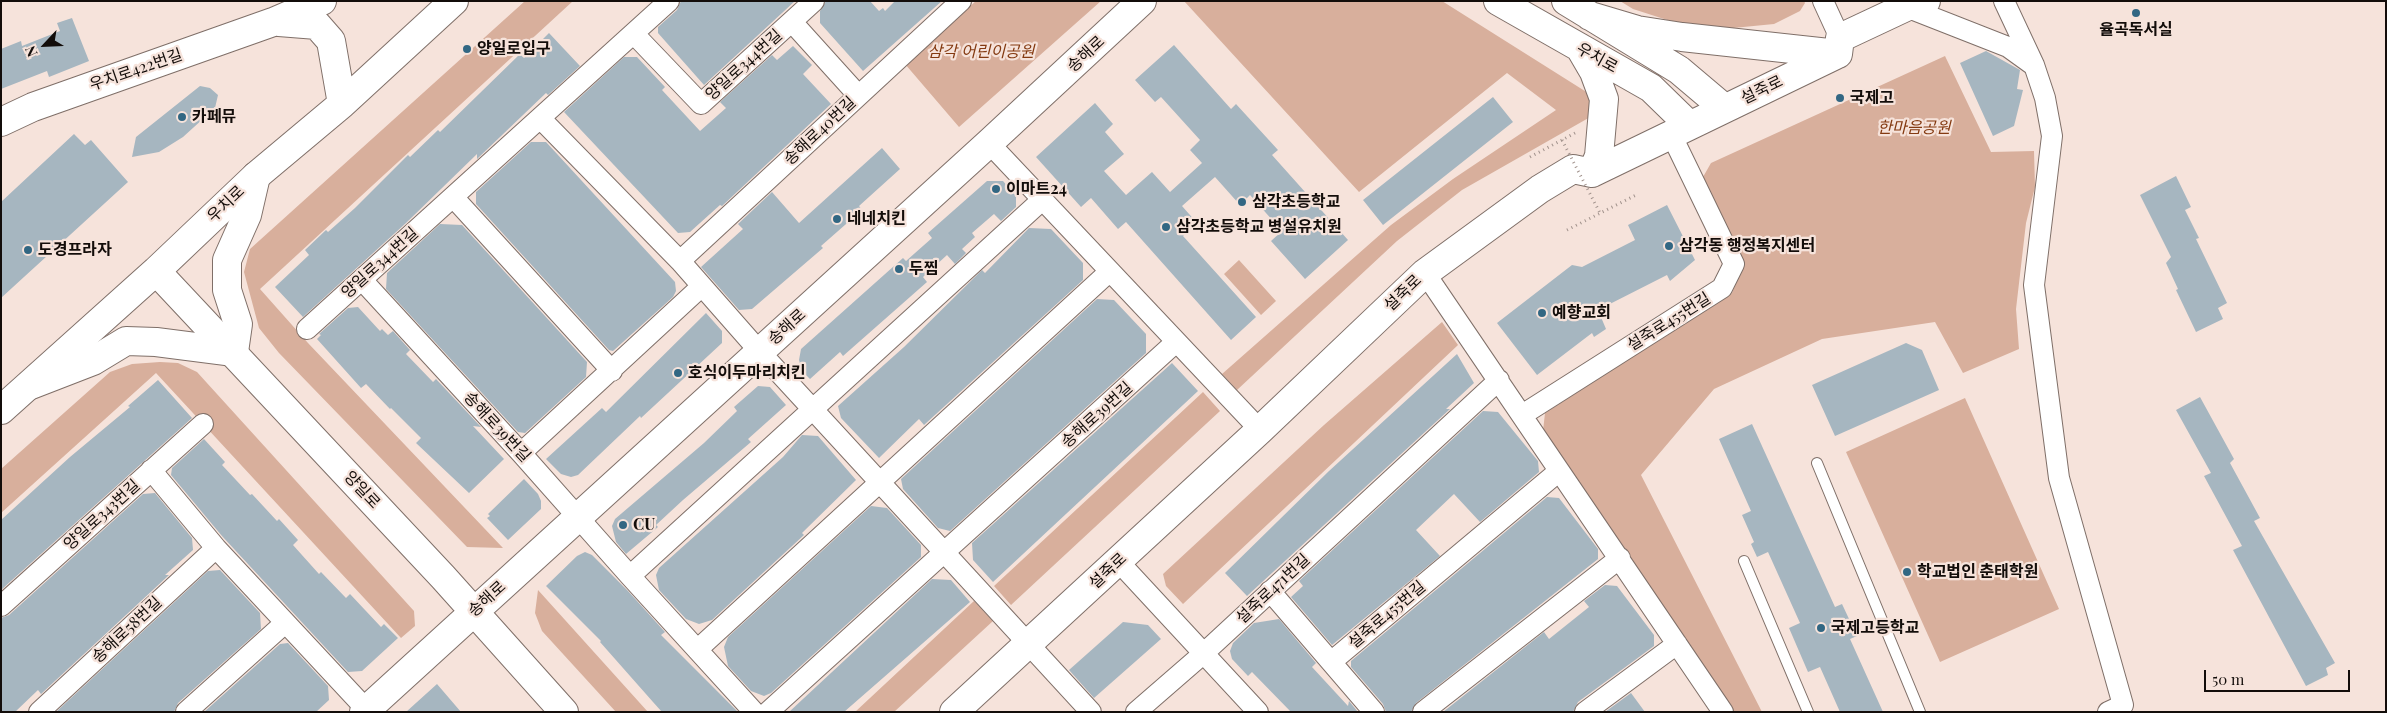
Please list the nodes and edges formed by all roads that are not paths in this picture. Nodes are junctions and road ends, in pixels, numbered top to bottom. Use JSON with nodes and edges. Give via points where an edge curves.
{"nodes":[{"id":1,"x":322,"y":1,"type":"edge"},
{"id":2,"x":454,"y":1,"type":"edge"},
{"id":3,"x":669,"y":1,"type":"edge"},
{"id":4,"x":814,"y":1,"type":"edge"},
{"id":5,"x":961,"y":1,"type":"edge"},
{"id":6,"x":1142,"y":1,"type":"edge"},
{"id":7,"x":1498,"y":1,"type":"edge"},
{"id":8,"x":1566,"y":1,"type":"edge"},
{"id":9,"x":1823,"y":1,"type":"edge"},
{"id":10,"x":2004,"y":1,"type":"edge"},
{"id":11,"x":1916,"y":4,"type":"edge"},
{"id":12,"x":1590,"y":16,"type":"junction"},
{"id":13,"x":272,"y":22,"type":"junction"},
{"id":14,"x":792,"y":22,"type":"junction"},
{"id":15,"x":634,"y":34,"type":"junction"},
{"id":16,"x":1839,"y":46,"type":"junction"},
{"id":17,"x":1580,"y":48,"type":"junction"},
{"id":18,"x":2034,"y":65,"type":"junction"},
{"id":19,"x":858,"y":95,"type":"junction"},
{"id":20,"x":342,"y":104,"type":"junction"},
{"id":21,"x":1724,"y":108,"type":"junction"},
{"id":22,"x":540,"y":118,"type":"junction"},
{"id":23,"x":1,"y":122,"type":"edge"},
{"id":24,"x":1680,"y":129,"type":"junction"},
{"id":25,"x":989,"y":143,"type":"junction"},
{"id":26,"x":1592,"y":173,"type":"junction"},
{"id":27,"x":256,"y":176,"type":"junction"},
{"id":28,"x":454,"y":198,"type":"junction"},
{"id":29,"x":1042,"y":200,"type":"junction"},
{"id":30,"x":680,"y":261,"type":"junction"},
{"id":31,"x":156,"y":271,"type":"junction"},
{"id":32,"x":1110,"y":272,"type":"junction"},
{"id":33,"x":1425,"y":272,"type":"junction"},
{"id":34,"x":362,"y":280,"type":"junction"},
{"id":35,"x":702,"y":286,"type":"junction"},
{"id":36,"x":307,"y":329,"type":"dead end"},
{"id":37,"x":1176,"y":342,"type":"junction"},
{"id":38,"x":234,"y":352,"type":"junction"},
{"id":39,"x":760,"y":352,"type":"junction"},
{"id":40,"x":612,"y":371,"type":"junction"},
{"id":41,"x":1499,"y":380,"type":"junction"},
{"id":42,"x":31,"y":385,"type":"junction"},
{"id":43,"x":813,"y":408,"type":"junction"},
{"id":44,"x":1,"y":410,"type":"edge"},
{"id":45,"x":1522,"y":415,"type":"junction"},
{"id":46,"x":203,"y":424,"type":"dead end"},
{"id":47,"x":1260,"y":430,"type":"junction"},
{"id":48,"x":522,"y":453,"type":"junction"},
{"id":49,"x":1817,"y":463,"type":"dead end"},
{"id":50,"x":151,"y":470,"type":"junction"},
{"id":51,"x":1558,"y":472,"type":"junction"},
{"id":52,"x":880,"y":483,"type":"junction"},
{"id":53,"x":578,"y":516,"type":"junction"},
{"id":54,"x":216,"y":548,"type":"junction"},
{"id":55,"x":946,"y":553,"type":"junction"},
{"id":56,"x":1620,"y":558,"type":"junction"},
{"id":57,"x":1118,"y":561,"type":"junction"},
{"id":58,"x":1744,"y":561,"type":"dead end"},
{"id":59,"x":630,"y":576,"type":"junction"},
{"id":60,"x":1270,"y":591,"type":"junction"},
{"id":61,"x":1,"y":606,"type":"edge"},
{"id":62,"x":474,"y":612,"type":"junction"},
{"id":63,"x":285,"y":623,"type":"junction"},
{"id":64,"x":1030,"y":644,"type":"junction"},
{"id":65,"x":1677,"y":644,"type":"junction"},
{"id":66,"x":698,"y":650,"type":"junction"},
{"id":67,"x":1204,"y":653,"type":"junction"},
{"id":68,"x":1331,"y":662,"type":"junction"},
{"id":69,"x":365,"y":710,"type":"edge"},
{"id":70,"x":2121,"y":710,"type":"edge"},
{"id":71,"x":39,"y":712,"type":"edge"},
{"id":72,"x":186,"y":712,"type":"edge"},
{"id":73,"x":564,"y":712,"type":"edge"},
{"id":74,"x":754,"y":712,"type":"edge"},
{"id":75,"x":768,"y":712,"type":"edge"},
{"id":76,"x":954,"y":712,"type":"edge"},
{"id":77,"x":1091,"y":712,"type":"edge"},
{"id":78,"x":1136,"y":712,"type":"edge"},
{"id":79,"x":1258,"y":712,"type":"edge"},
{"id":80,"x":1374,"y":712,"type":"edge"},
{"id":81,"x":1423,"y":712,"type":"edge"},
{"id":82,"x":1585,"y":712,"type":"edge"},
{"id":83,"x":1723,"y":712,"type":"edge"},
{"id":84,"x":1808,"y":712,"type":"edge"},
{"id":85,"x":1920,"y":712,"type":"edge"}],
"edges":[{"from":1,"to":13,"type":"main road","name":"우치로422번길"},
{"from":2,"to":20,"type":"main road","name":"우치로"},
{"from":3,"to":15,"type":"street","name":"양일로344번길"},
{"from":4,"to":14,"type":"street","name":"양일로344번길"},
{"from":5,"to":19,"type":"street","name":"송해로40번길"},
{"from":6,"to":25,"type":"main road","name":"송해로"},
{"from":7,"to":17,"type":"main road","name":"우치로"},
{"from":8,"to":12,"type":"main road","name":"우치로"},
{"from":9,"to":16,"type":"street"},
{"from":10,"to":18,"type":"street"},
{"from":11,"to":16,"type":"main road","name":"설죽로"},
{"from":11,"to":18,"type":"street","via":[[2008,47]]},
{"from":12,"to":16,"type":"main road","via":[[1637,30],[1682,37]]},
{"from":12,"to":21,"type":"main road","name":"우치로","via":[[1679,70]]},
{"from":13,"to":20,"type":"main road","via":[[317,25],[331,40]]},
{"from":13,"to":23,"type":"main road","name":"우치로422번길","via":[[32,107]]},
{"from":14,"to":15,"type":"street","name":"양일로344번길","via":[[701,104]]},
{"from":14,"to":19,"type":"street"},
{"from":15,"to":22,"type":"street","name":"양일로344번길"},
{"from":16,"to":21,"type":"main road","name":"설죽로"},
{"from":17,"to":24,"type":"main road","name":"우치로","via":[[1651,88]]},
{"from":17,"to":26,"type":"main road","via":[[1604,99],[1598,156]]},
{"from":18,"to":70,"type":"street","via":[[2045,98],[2052,136],[2034,285],[2059,478]]},
{"from":19,"to":30,"type":"street","name":"송해로40번길"},
{"from":20,"to":27,"type":"main road","name":"우치로"},
{"from":21,"to":24,"type":"main road","name":"설죽로"},
{"from":22,"to":28,"type":"street","name":"양일로344번길"},
{"from":22,"to":30,"type":"street"},
{"from":24,"to":26,"type":"main road","name":"설죽로"},
{"from":24,"to":45,"type":"street","name":"설죽로455번길","via":[[1734,264],[1722,288]]},
{"from":25,"to":29,"type":"street"},
{"from":25,"to":39,"type":"main road","name":"송해로"},
{"from":26,"to":33,"type":"main road","name":"설죽로","via":[[1573,168]]},
{"from":27,"to":31,"type":"main road","name":"우치로"},
{"from":27,"to":38,"type":"main road","via":[[247,216],[227,260],[226,290],[238,324]]},
{"from":28,"to":34,"type":"street","name":"양일로344번길"},
{"from":28,"to":40,"type":"street"},
{"from":29,"to":32,"type":"street"},
{"from":29,"to":43,"type":"street"},
{"from":30,"to":35,"type":"street"},
{"from":31,"to":38,"type":"main road","name":"양일로"},
{"from":31,"to":42,"type":"main road","name":"우치로"},
{"from":32,"to":37,"type":"street"},
{"from":32,"to":52,"type":"street"},
{"from":33,"to":41,"type":"street"},
{"from":33,"to":47,"type":"main road","name":"설죽로"},
{"from":34,"to":36,"type":"street","name":"양일로344번길"},
{"from":34,"to":48,"type":"street","name":"송해로39번길"},
{"from":35,"to":39,"type":"street"},
{"from":35,"to":40,"type":"street"},
{"from":37,"to":47,"type":"street"},
{"from":37,"to":55,"type":"street","name":"송해로39번길"},
{"from":38,"to":42,"type":"main road","via":[[126,341],[93,361]]},
{"from":38,"to":62,"type":"main road","name":"양일로"},
{"from":39,"to":43,"type":"street"},
{"from":39,"to":53,"type":"main road","name":"송해로"},
{"from":40,"to":48,"type":"street"},
{"from":41,"to":45,"type":"street"},
{"from":41,"to":60,"type":"street","name":"설죽로471번길"},
{"from":42,"to":44,"type":"main road","name":"우치로"},
{"from":43,"to":52,"type":"street"},
{"from":43,"to":59,"type":"street"},
{"from":45,"to":51,"type":"street"},
{"from":46,"to":50,"type":"street","name":"양일로343번길"},
{"from":47,"to":57,"type":"main road","name":"설죽로"},
{"from":48,"to":53,"type":"street","name":"송해로39번길"},
{"from":49,"to":85,"type":"lane"},
{"from":50,"to":54,"type":"street"},
{"from":50,"to":61,"type":"street","name":"양일로343번길"},
{"from":51,"to":56,"type":"street"},
{"from":51,"to":68,"type":"street","name":"설죽로455번길"},
{"from":52,"to":55,"type":"street"},
{"from":52,"to":66,"type":"street"},
{"from":53,"to":59,"type":"street","name":"송해로39번길"},
{"from":53,"to":62,"type":"main road","name":"송해로"},
{"from":54,"to":63,"type":"street"},
{"from":54,"to":71,"type":"street","name":"송해로58번길"},
{"from":55,"to":64,"type":"street"},
{"from":55,"to":75,"type":"street","name":"송해로39번길"},
{"from":56,"to":65,"type":"street"},
{"from":56,"to":81,"type":"street"},
{"from":57,"to":64,"type":"main road","name":"설죽로"},
{"from":57,"to":67,"type":"street"},
{"from":58,"to":84,"type":"lane"},
{"from":59,"to":66,"type":"street","name":"송해로39번길"},
{"from":60,"to":67,"type":"street","name":"설죽로471번길"},
{"from":60,"to":68,"type":"street"},
{"from":62,"to":69,"type":"main road","name":"송해로"},
{"from":62,"to":73,"type":"main road","name":"양일로"},
{"from":63,"to":69,"type":"street"},
{"from":63,"to":72,"type":"street"},
{"from":64,"to":76,"type":"main road","name":"설죽로"},
{"from":64,"to":77,"type":"street"},
{"from":65,"to":82,"type":"street"},
{"from":65,"to":83,"type":"street"},
{"from":66,"to":74,"type":"street","name":"송해로39번길"},
{"from":67,"to":78,"type":"street","name":"설죽로471번길"},
{"from":67,"to":79,"type":"street"},
{"from":68,"to":80,"type":"street"}]}
